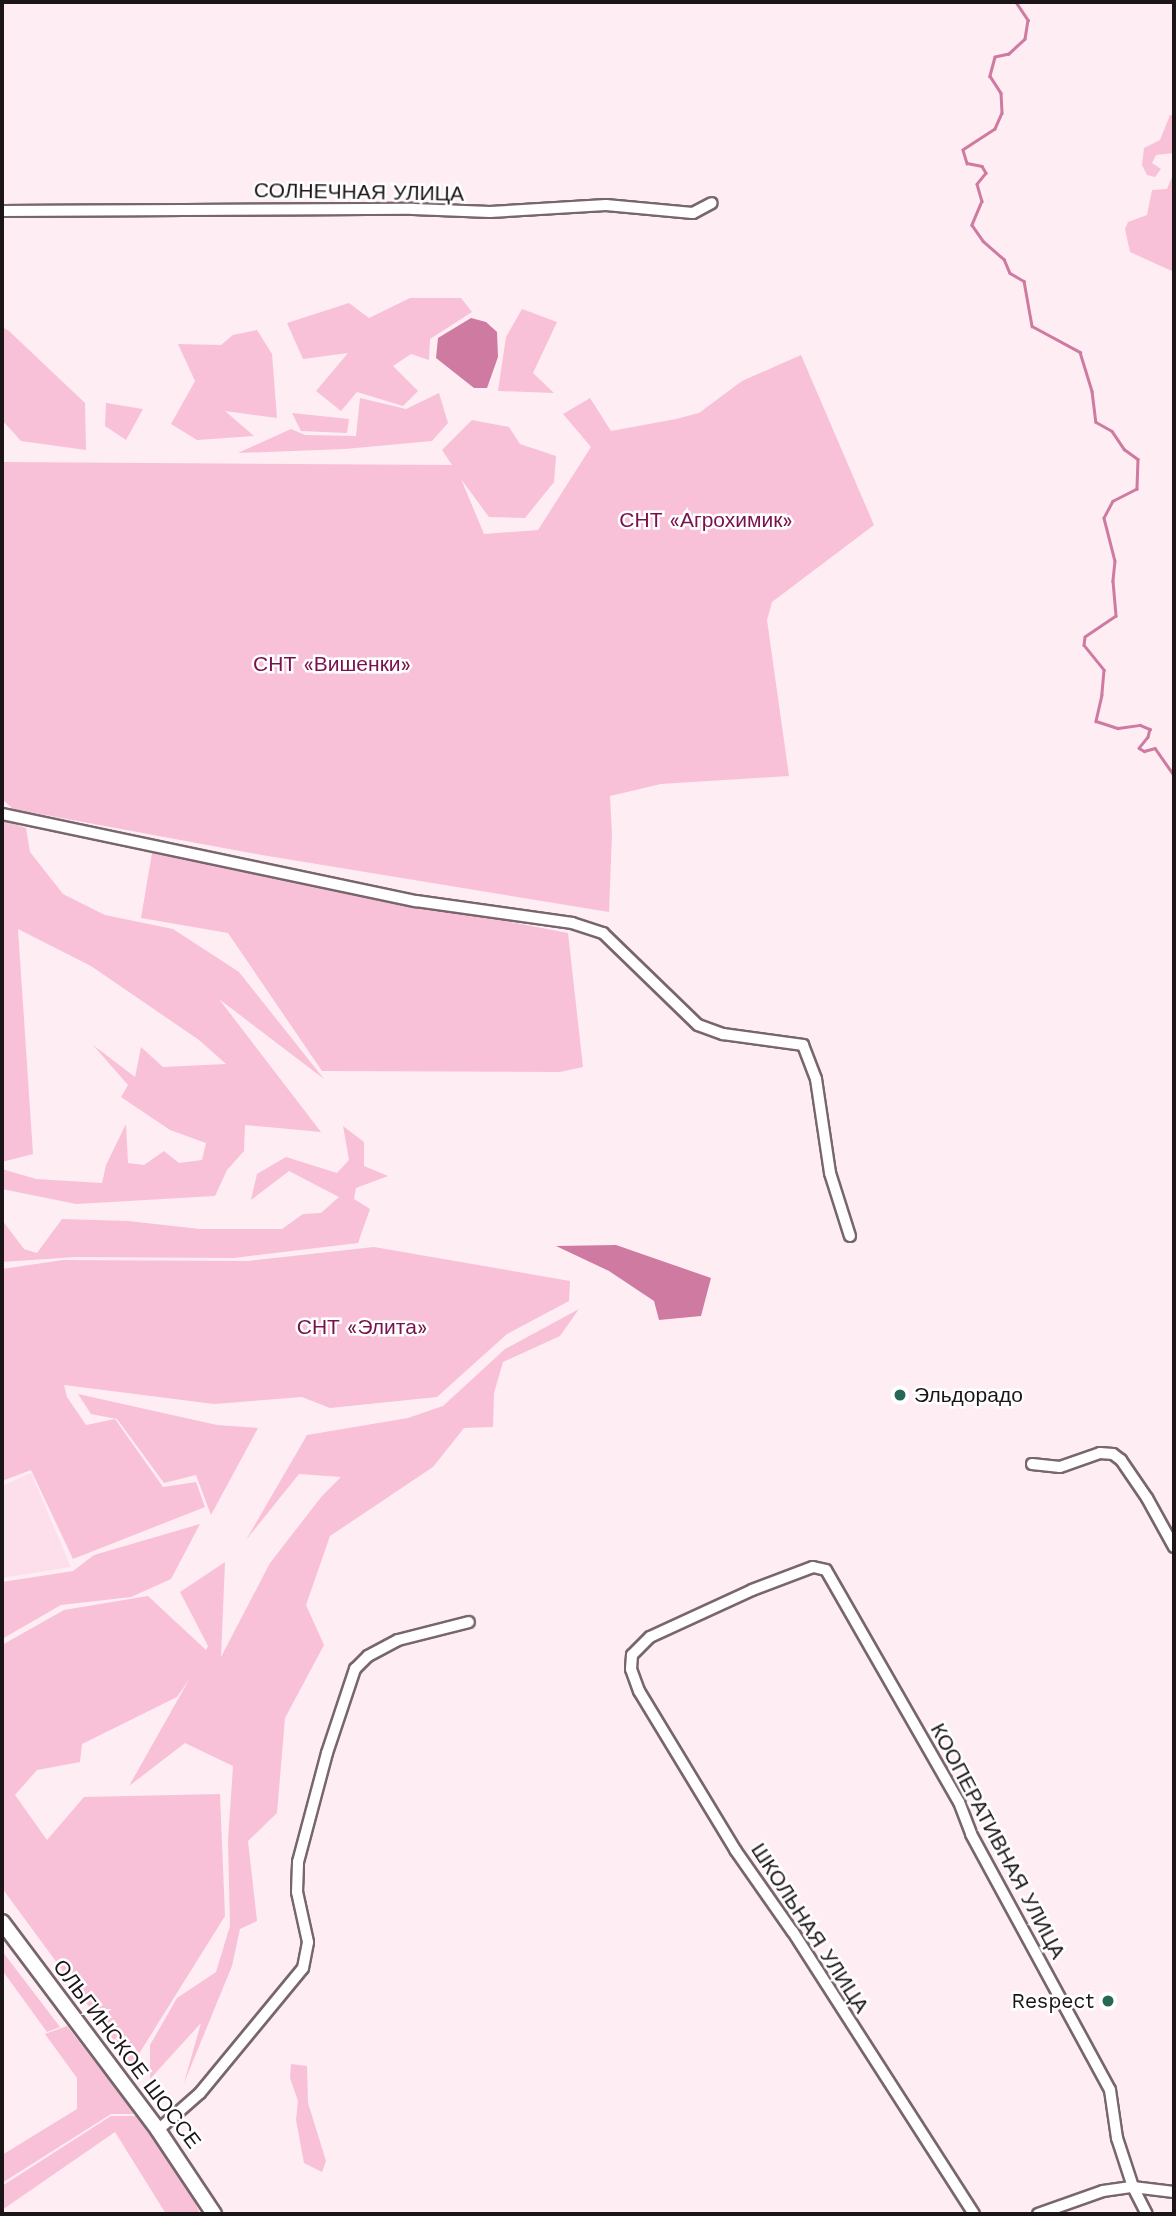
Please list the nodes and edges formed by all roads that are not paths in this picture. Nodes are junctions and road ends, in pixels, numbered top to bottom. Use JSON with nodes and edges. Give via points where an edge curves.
{"nodes":[{"id":1,"x":712,"y":203,"type":"dead end"},
{"id":2,"x":2,"y":211,"type":"edge"},
{"id":3,"x":2,"y":814,"type":"edge"},
{"id":4,"x":850,"y":1236,"type":"dead end"},
{"id":5,"x":1032,"y":1464,"type":"dead end"},
{"id":6,"x":1174,"y":1547,"type":"edge"},
{"id":7,"x":469,"y":1622,"type":"dead end"},
{"id":8,"x":632,"y":1655,"type":"joint"},
{"id":9,"x":2,"y":1922,"type":"edge"},
{"id":10,"x":158,"y":2130,"type":"junction"},
{"id":11,"x":1133,"y":2188,"type":"junction"},
{"id":12,"x":1174,"y":2192,"type":"edge"},
{"id":13,"x":214,"y":2214,"type":"edge"},
{"id":14,"x":974,"y":2214,"type":"edge"},
{"id":15,"x":1038,"y":2214,"type":"edge"},
{"id":16,"x":1147,"y":2214,"type":"edge"}],
"edges":[{"from":1,"to":2,"type":"street","name":"СОЛНЕЧНАЯ УЛИЦА","via":[[693,213],[606,205],[490,212]]},
{"from":3,"to":4,"type":"street","via":[[392,896],[572,923],[603,933],[698,1025],[723,1034],[803,1045],[816,1079],[830,1173]]},
{"from":5,"to":6,"type":"street","via":[[1060,1467],[1100,1453],[1112,1454],[1147,1498]]},
{"from":7,"to":10,"type":"street","via":[[398,1640],[355,1668],[340,1708],[297,1877],[307,1942],[303,1968],[200,2093]]},
{"from":8,"to":11,"type":"street","name":"КООПЕРАТИВНАЯ УЛИЦА","via":[[650,1637],[752,1590],[813,1567],[827,1570],[959,1802],[971,1834],[1110,2090],[1117,2138]]},
{"from":8,"to":14,"type":"street","name":"ШКОЛЬНАЯ УЛИЦА","via":[[631,1669],[639,1691],[736,1851]]},
{"from":9,"to":10,"type":"main road","name":"ОЛЬГИНСКОЕ ШОССЕ"},
{"from":10,"to":13,"type":"main road","name":"ОЛЬГИНСКОЕ ШОССЕ"},
{"from":11,"to":12,"type":"street"},
{"from":11,"to":15,"type":"street","via":[[1083,2196]]},
{"from":11,"to":16,"type":"street","name":"КООПЕРАТИВНАЯ УЛИЦА"}]}
